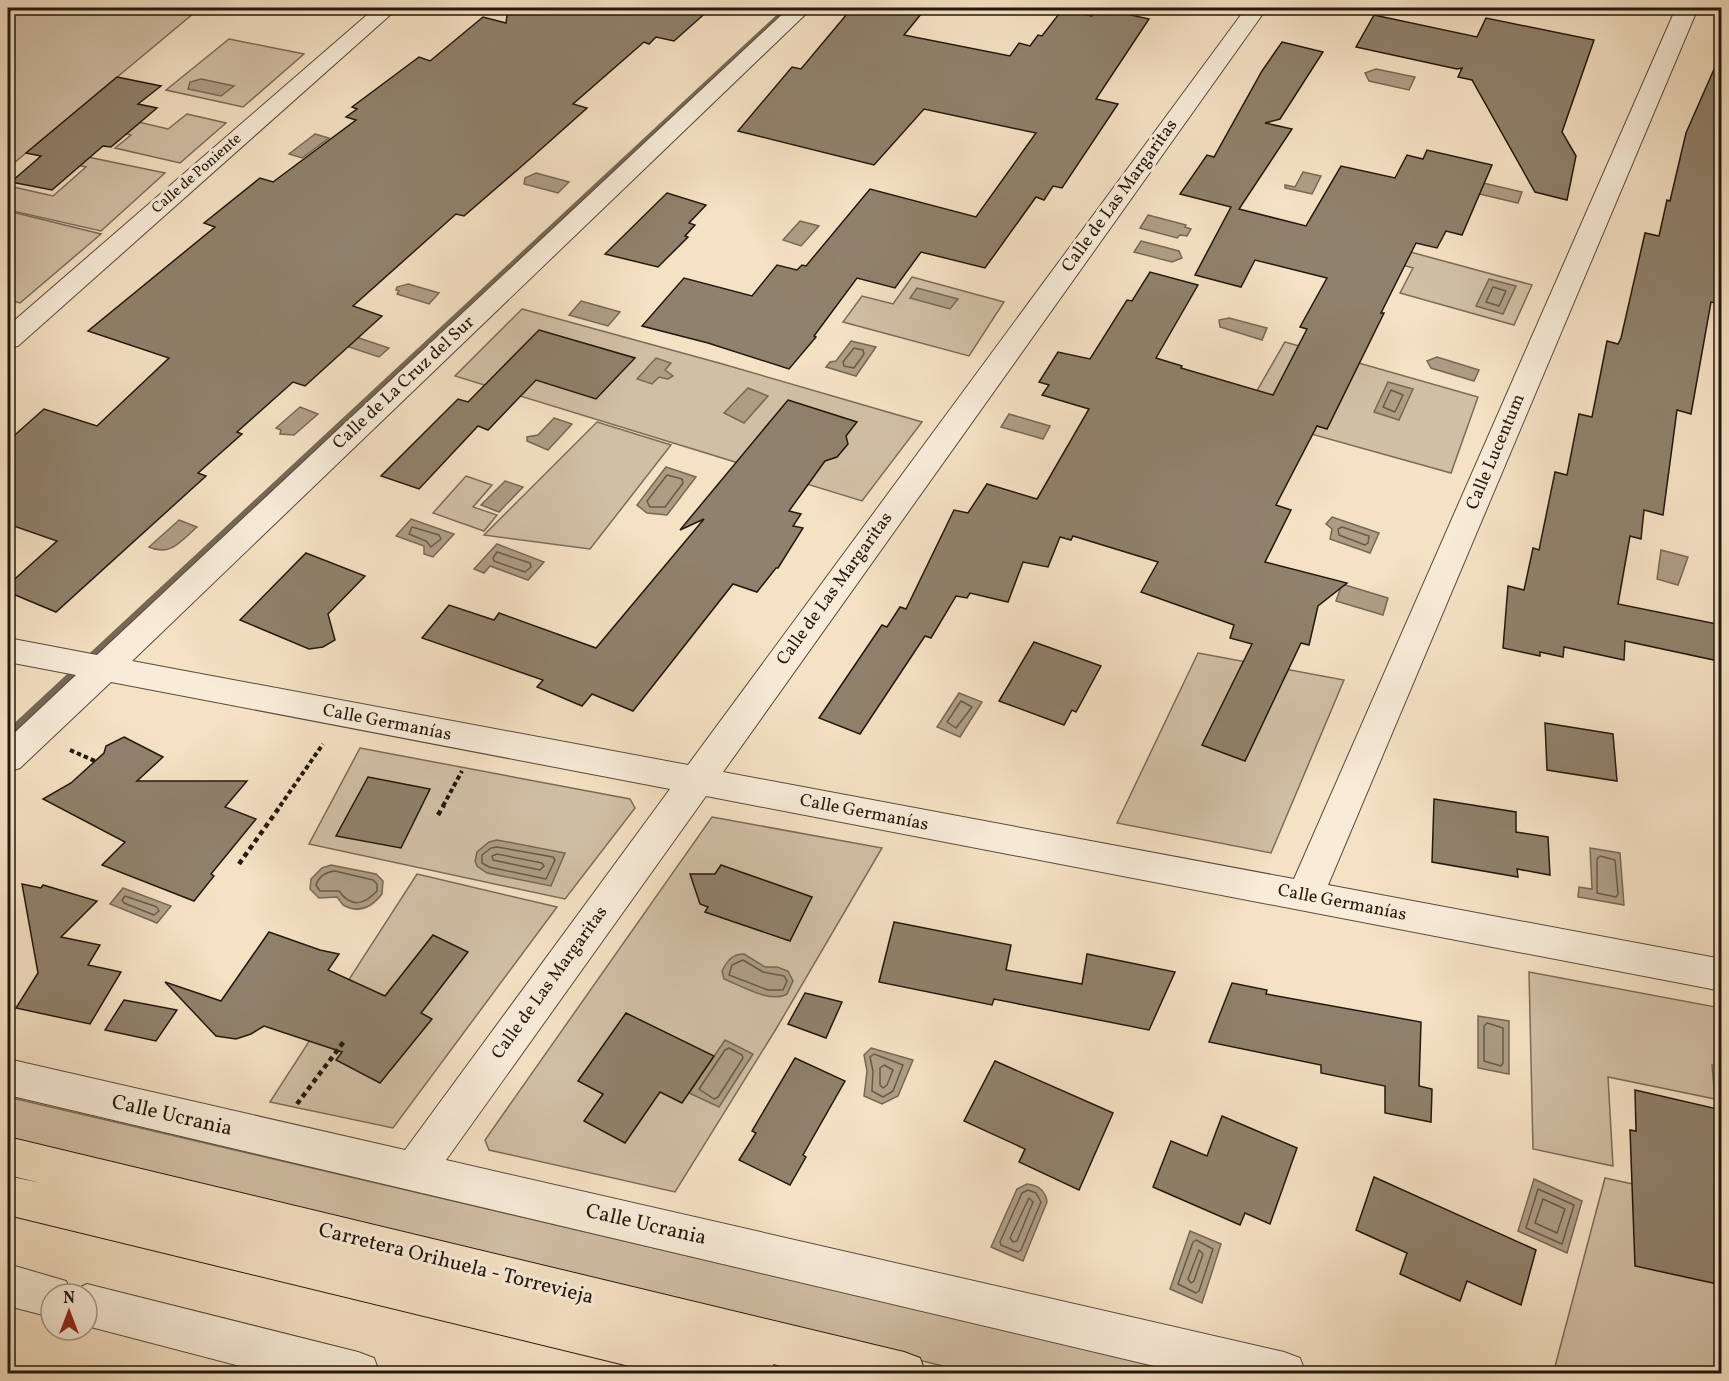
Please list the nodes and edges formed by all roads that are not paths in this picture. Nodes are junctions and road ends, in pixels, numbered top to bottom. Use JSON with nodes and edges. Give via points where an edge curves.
{"nodes":[{"id":1,"x":387,"y":8,"type":"edge"},
{"id":2,"x":801,"y":8,"type":"edge"},
{"id":3,"x":1257,"y":8,"type":"edge"},
{"id":4,"x":1687,"y":8,"type":"edge"},
{"id":5,"x":8,"y":340,"type":"edge"},
{"id":6,"x":8,"y":650,"type":"edge"},
{"id":7,"x":103,"y":668,"type":"junction"},
{"id":8,"x":8,"y":759,"type":"edge"},
{"id":9,"x":695,"y":782,"type":"junction"},
{"id":10,"x":1305,"y":896,"type":"junction"},
{"id":11,"x":1722,"y":975,"type":"edge"},
{"id":12,"x":8,"y":1077,"type":"edge"},
{"id":13,"x":8,"y":1156,"type":"edge"},
{"id":14,"x":413,"y":1172,"type":"junction"},
{"id":15,"x":8,"y":1195,"type":"edge"},
{"id":16,"x":8,"y":1285,"type":"edge"},
{"id":17,"x":39,"y":1293,"type":"edge"},
{"id":18,"x":99,"y":1309,"type":"edge"},
{"id":19,"x":258,"y":1362,"type":"edge"},
{"id":20,"x":358,"y":1374,"type":"edge"},
{"id":21,"x":755,"y":1374,"type":"edge"},
{"id":22,"x":904,"y":1374,"type":"edge"},
{"id":23,"x":1284,"y":1374,"type":"edge"}],
"edges":[{"from":1,"to":5,"type":"street","name":"Calle de Poniente"},
{"from":2,"to":7,"type":"street","name":"Calle de La Cruz del Sur"},
{"from":3,"to":9,"type":"street","name":"Calle de Las Margaritas"},
{"from":4,"to":10,"type":"street","name":"Calle Lucentum"},
{"from":6,"to":7,"type":"street","name":"Calle Germanías"},
{"from":7,"to":8,"type":"street","name":"Calle de La Cruz del Sur"},
{"from":7,"to":9,"type":"street","name":"Calle Germanías"},
{"from":9,"to":10,"type":"street","name":"Calle Germanías"},
{"from":9,"to":14,"type":"street","name":"Calle de Las Margaritas"},
{"from":10,"to":11,"type":"street","name":"Calle Germanías"},
{"from":12,"to":14,"type":"street","name":"Calle Ucrania"},
{"from":13,"to":22,"type":"main road","name":"Carretera Orihuela - Torrevieja"},
{"from":14,"to":23,"type":"street","name":"Calle Ucrania"},
{"from":15,"to":21,"type":"main road","name":"Carretera Orihuela - Torrevieja"},
{"from":16,"to":17,"type":"street"},
{"from":18,"to":19,"type":"street"},
{"from":19,"to":20,"type":"street"}]}
